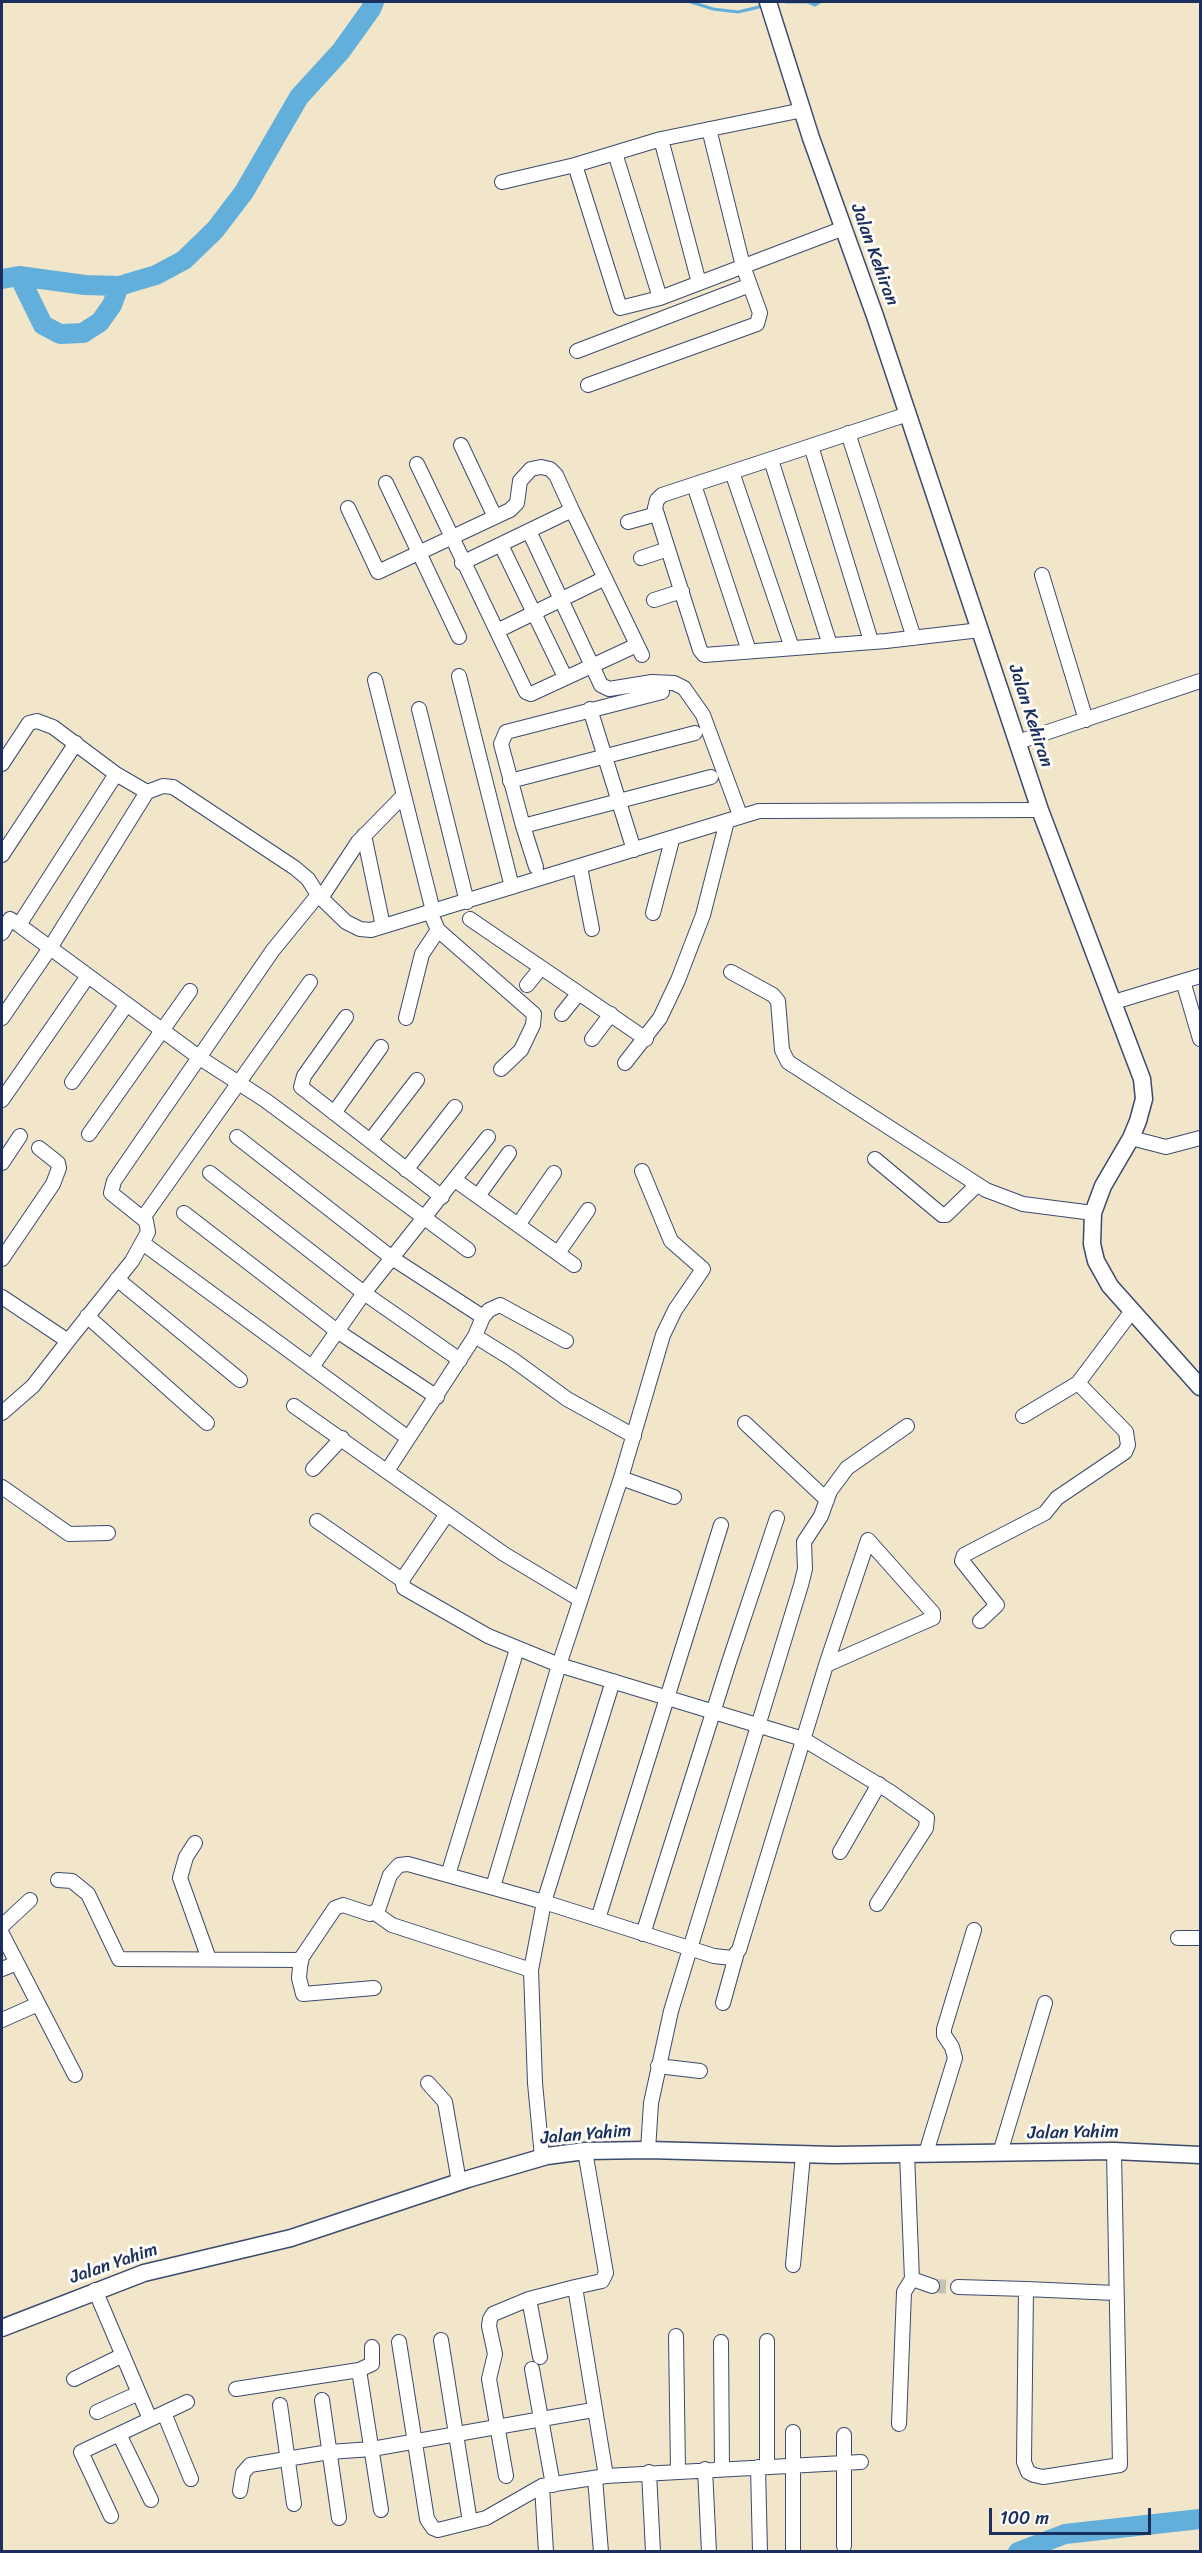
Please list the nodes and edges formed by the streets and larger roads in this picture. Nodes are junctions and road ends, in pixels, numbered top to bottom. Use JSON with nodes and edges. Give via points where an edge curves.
{"nodes":[{"id":1,"x":768,"y":2,"type":"edge"},
{"id":2,"x":803,"y":110,"type":"junction"},
{"id":3,"x":709,"y":129,"type":"junction"},
{"id":4,"x":661,"y":139,"type":"junction"},
{"id":5,"x":615,"y":153,"type":"junction"},
{"id":6,"x":575,"y":165,"type":"junction"},
{"id":7,"x":502,"y":182,"type":"dead end"},
{"id":8,"x":844,"y":228,"type":"junction"},
{"id":9,"x":743,"y":266,"type":"junction"},
{"id":10,"x":699,"y":283,"type":"junction"},
{"id":11,"x":750,"y":285,"type":"junction"},
{"id":12,"x":660,"y":298,"type":"junction"},
{"id":13,"x":577,"y":351,"type":"dead end"},
{"id":14,"x":588,"y":385,"type":"dead end"},
{"id":15,"x":908,"y":414,"type":"junction"},
{"id":16,"x":848,"y":433,"type":"junction"},
{"id":17,"x":461,"y":445,"type":"dead end"},
{"id":18,"x":811,"y":446,"type":"junction"},
{"id":19,"x":771,"y":460,"type":"junction"},
{"id":20,"x":417,"y":464,"type":"dead end"},
{"id":21,"x":732,"y":472,"type":"junction"},
{"id":22,"x":386,"y":483,"type":"dead end"},
{"id":23,"x":694,"y":485,"type":"junction"},
{"id":24,"x":348,"y":508,"type":"dead end"},
{"id":25,"x":572,"y":510,"type":"junction"},
{"id":26,"x":657,"y":514,"type":"junction"},
{"id":27,"x":495,"y":517,"type":"junction"},
{"id":28,"x":628,"y":522,"type":"dead end"},
{"id":29,"x":529,"y":531,"type":"junction"},
{"id":30,"x":451,"y":539,"type":"junction"},
{"id":31,"x":501,"y":545,"type":"junction"},
{"id":32,"x":668,"y":549,"type":"junction"},
{"id":33,"x":419,"y":554,"type":"junction"},
{"id":34,"x":641,"y":558,"type":"dead end"},
{"id":35,"x":462,"y":563,"type":"junction"},
{"id":36,"x":1042,"y":575,"type":"dead end"},
{"id":37,"x":606,"y":578,"type":"junction"},
{"id":38,"x":682,"y":591,"type":"junction"},
{"id":39,"x":562,"y":600,"type":"junction"},
{"id":40,"x":654,"y":600,"type":"dead end"},
{"id":41,"x":535,"y":614,"type":"junction"},
{"id":42,"x":980,"y":630,"type":"junction"},
{"id":43,"x":497,"y":631,"type":"junction"},
{"id":44,"x":459,"y":637,"type":"dead end"},
{"id":45,"x":914,"y":638,"type":"junction"},
{"id":46,"x":871,"y":641,"type":"junction"},
{"id":47,"x":830,"y":645,"type":"junction"},
{"id":48,"x":792,"y":648,"type":"junction"},
{"id":49,"x":749,"y":651,"type":"junction"},
{"id":50,"x":592,"y":664,"type":"junction"},
{"id":51,"x":459,"y":676,"type":"dead end"},
{"id":52,"x":565,"y":677,"type":"junction"},
{"id":53,"x":375,"y":680,"type":"dead end"},
{"id":54,"x":1200,"y":681,"type":"edge"},
{"id":55,"x":662,"y":692,"type":"dead end"},
{"id":56,"x":419,"y":709,"type":"dead end"},
{"id":57,"x":590,"y":709,"type":"junction"},
{"id":58,"x":1086,"y":720,"type":"junction"},
{"id":59,"x":695,"y":733,"type":"dead end"},
{"id":60,"x":1018,"y":742,"type":"junction"},
{"id":61,"x":76,"y":743,"type":"junction"},
{"id":62,"x":606,"y":757,"type":"junction"},
{"id":63,"x":2,"y":764,"type":"edge"},
{"id":64,"x":116,"y":774,"type":"junction"},
{"id":65,"x":711,"y":777,"type":"dead end"},
{"id":66,"x":510,"y":781,"type":"junction"},
{"id":67,"x":147,"y":792,"type":"junction"},
{"id":68,"x":404,"y":795,"type":"junction"},
{"id":69,"x":619,"y":802,"type":"junction"},
{"id":70,"x":1040,"y":810,"type":"junction"},
{"id":71,"x":734,"y":818,"type":"junction"},
{"id":72,"x":523,"y":826,"type":"junction"},
{"id":73,"x":364,"y":835,"type":"junction"},
{"id":74,"x":672,"y":840,"type":"junction"},
{"id":75,"x":634,"y":850,"type":"junction"},
{"id":76,"x":2,"y":855,"type":"edge"},
{"id":77,"x":536,"y":867,"type":"dead end"},
{"id":78,"x":580,"y":867,"type":"junction"},
{"id":79,"x":512,"y":887,"type":"junction"},
{"id":80,"x":320,"y":897,"type":"junction"},
{"id":81,"x":467,"y":902,"type":"junction"},
{"id":82,"x":432,"y":911,"type":"junction"},
{"id":83,"x":652,"y":913,"type":"dead end"},
{"id":84,"x":10,"y":920,"type":"edge"},
{"id":85,"x":470,"y":920,"type":"dead end"},
{"id":86,"x":383,"y":926,"type":"junction"},
{"id":87,"x":438,"y":930,"type":"junction"},
{"id":88,"x":592,"y":930,"type":"dead end"},
{"id":89,"x":2,"y":933,"type":"edge"},
{"id":90,"x":50,"y":948,"type":"junction"},
{"id":91,"x":540,"y":969,"type":"junction"},
{"id":92,"x":731,"y":972,"type":"dead end"},
{"id":93,"x":88,"y":976,"type":"junction"},
{"id":94,"x":1200,"y":976,"type":"edge"},
{"id":95,"x":1183,"y":981,"type":"junction"},
{"id":96,"x":310,"y":982,"type":"dead end"},
{"id":97,"x":527,"y":986,"type":"dead end"},
{"id":98,"x":190,"y":991,"type":"dead end"},
{"id":99,"x":578,"y":994,"type":"junction"},
{"id":100,"x":1114,"y":1002,"type":"junction"},
{"id":101,"x":127,"y":1004,"type":"junction"},
{"id":102,"x":562,"y":1014,"type":"dead end"},
{"id":103,"x":610,"y":1014,"type":"junction"},
{"id":104,"x":346,"y":1017,"type":"dead end"},
{"id":105,"x":2,"y":1018,"type":"edge"},
{"id":106,"x":406,"y":1018,"type":"dead end"},
{"id":107,"x":161,"y":1029,"type":"junction"},
{"id":108,"x":592,"y":1039,"type":"dead end"},
{"id":109,"x":646,"y":1039,"type":"junction"},
{"id":110,"x":1200,"y":1039,"type":"edge"},
{"id":111,"x":381,"y":1047,"type":"dead end"},
{"id":112,"x":200,"y":1058,"type":"junction"},
{"id":113,"x":626,"y":1063,"type":"dead end"},
{"id":114,"x":501,"y":1069,"type":"dead end"},
{"id":115,"x":417,"y":1080,"type":"dead end"},
{"id":116,"x":72,"y":1082,"type":"dead end"},
{"id":117,"x":239,"y":1083,"type":"junction"},
{"id":118,"x":2,"y":1100,"type":"edge"},
{"id":119,"x":455,"y":1107,"type":"dead end"},
{"id":120,"x":334,"y":1113,"type":"junction"},
{"id":121,"x":89,"y":1134,"type":"dead end"},
{"id":122,"x":20,"y":1136,"type":"dead end"},
{"id":123,"x":237,"y":1137,"type":"dead end"},
{"id":124,"x":488,"y":1137,"type":"dead end"},
{"id":125,"x":1131,"y":1138,"type":"junction"},
{"id":126,"x":1200,"y":1138,"type":"edge"},
{"id":127,"x":370,"y":1141,"type":"junction"},
{"id":128,"x":39,"y":1149,"type":"dead end"},
{"id":129,"x":508,"y":1153,"type":"dead end"},
{"id":130,"x":875,"y":1160,"type":"dead end"},
{"id":131,"x":2,"y":1163,"type":"edge"},
{"id":132,"x":406,"y":1170,"type":"junction"},
{"id":133,"x":642,"y":1171,"type":"dead end"},
{"id":134,"x":210,"y":1173,"type":"dead end"},
{"id":135,"x":554,"y":1173,"type":"dead end"},
{"id":136,"x":455,"y":1180,"type":"junction"},
{"id":137,"x":977,"y":1185,"type":"junction"},
{"id":138,"x":478,"y":1196,"type":"junction"},
{"id":139,"x":442,"y":1197,"type":"junction"},
{"id":140,"x":588,"y":1210,"type":"dead end"},
{"id":141,"x":184,"y":1213,"type":"dead end"},
{"id":142,"x":1093,"y":1213,"type":"junction"},
{"id":143,"x":143,"y":1218,"type":"junction"},
{"id":144,"x":425,"y":1219,"type":"junction"},
{"id":145,"x":518,"y":1225,"type":"junction"},
{"id":146,"x":144,"y":1244,"type":"junction"},
{"id":147,"x":468,"y":1250,"type":"dead end"},
{"id":148,"x":558,"y":1253,"type":"junction"},
{"id":149,"x":392,"y":1258,"type":"junction"},
{"id":150,"x":2,"y":1259,"type":"edge"},
{"id":151,"x":574,"y":1265,"type":"dead end"},
{"id":152,"x":117,"y":1279,"type":"junction"},
{"id":153,"x":364,"y":1293,"type":"junction"},
{"id":154,"x":2,"y":1297,"type":"edge"},
{"id":155,"x":1132,"y":1311,"type":"junction"},
{"id":156,"x":87,"y":1316,"type":"junction"},
{"id":157,"x":483,"y":1317,"type":"junction"},
{"id":158,"x":337,"y":1331,"type":"junction"},
{"id":159,"x":475,"y":1336,"type":"junction"},
{"id":160,"x":68,"y":1341,"type":"junction"},
{"id":161,"x":566,"y":1341,"type":"dead end"},
{"id":162,"x":460,"y":1360,"type":"junction"},
{"id":163,"x":312,"y":1367,"type":"junction"},
{"id":164,"x":240,"y":1380,"type":"dead end"},
{"id":165,"x":1078,"y":1383,"type":"junction"},
{"id":166,"x":1200,"y":1387,"type":"edge"},
{"id":167,"x":436,"y":1397,"type":"junction"},
{"id":168,"x":294,"y":1406,"type":"dead end"},
{"id":169,"x":2,"y":1413,"type":"edge"},
{"id":170,"x":1023,"y":1416,"type":"dead end"},
{"id":171,"x":207,"y":1423,"type":"dead end"},
{"id":172,"x":744,"y":1423,"type":"dead end"},
{"id":173,"x":907,"y":1426,"type":"dead end"},
{"id":174,"x":634,"y":1436,"type":"junction"},
{"id":175,"x":342,"y":1438,"type":"junction"},
{"id":176,"x":408,"y":1438,"type":"junction"},
{"id":177,"x":313,"y":1469,"type":"dead end"},
{"id":178,"x":387,"y":1471,"type":"junction"},
{"id":179,"x":621,"y":1478,"type":"junction"},
{"id":180,"x":2,"y":1487,"type":"edge"},
{"id":181,"x":674,"y":1497,"type":"dead end"},
{"id":182,"x":827,"y":1500,"type":"junction"},
{"id":183,"x":447,"y":1514,"type":"junction"},
{"id":184,"x":777,"y":1518,"type":"dead end"},
{"id":185,"x":317,"y":1521,"type":"dead end"},
{"id":186,"x":721,"y":1525,"type":"dead end"},
{"id":187,"x":108,"y":1533,"type":"dead end"},
{"id":188,"x":402,"y":1580,"type":"junction"},
{"id":189,"x":579,"y":1599,"type":"junction"},
{"id":190,"x":980,"y":1621,"type":"dead end"},
{"id":191,"x":517,"y":1649,"type":"junction"},
{"id":192,"x":559,"y":1665,"type":"junction"},
{"id":193,"x":826,"y":1665,"type":"junction"},
{"id":194,"x":613,"y":1681,"type":"junction"},
{"id":195,"x":667,"y":1698,"type":"junction"},
{"id":196,"x":713,"y":1713,"type":"junction"},
{"id":197,"x":758,"y":1726,"type":"junction"},
{"id":198,"x":803,"y":1739,"type":"junction"},
{"id":199,"x":879,"y":1784,"type":"junction"},
{"id":200,"x":195,"y":1843,"type":"dead end"},
{"id":201,"x":840,"y":1852,"type":"dead end"},
{"id":202,"x":448,"y":1875,"type":"junction"},
{"id":203,"x":58,"y":1880,"type":"dead end"},
{"id":204,"x":493,"y":1887,"type":"junction"},
{"id":205,"x":30,"y":1900,"type":"dead end"},
{"id":206,"x":544,"y":1902,"type":"junction"},
{"id":207,"x":877,"y":1904,"type":"dead end"},
{"id":208,"x":375,"y":1913,"type":"junction"},
{"id":209,"x":598,"y":1918,"type":"junction"},
{"id":210,"x":2,"y":1926,"type":"edge"},
{"id":211,"x":974,"y":1930,"type":"dead end"},
{"id":212,"x":2,"y":1934,"type":"edge"},
{"id":213,"x":643,"y":1934,"type":"junction"},
{"id":214,"x":1178,"y":1938,"type":"dead end"},
{"id":215,"x":1200,"y":1938,"type":"edge"},
{"id":216,"x":689,"y":1948,"type":"junction"},
{"id":217,"x":736,"y":1956,"type":"junction"},
{"id":218,"x":209,"y":1959,"type":"junction"},
{"id":219,"x":301,"y":1960,"type":"junction"},
{"id":220,"x":17,"y":1963,"type":"junction"},
{"id":221,"x":2,"y":1969,"type":"edge"},
{"id":222,"x":531,"y":1970,"type":"junction"},
{"id":223,"x":374,"y":1988,"type":"dead end"},
{"id":224,"x":723,"y":2003,"type":"dead end"},
{"id":225,"x":1045,"y":2003,"type":"dead end"},
{"id":226,"x":38,"y":2004,"type":"junction"},
{"id":227,"x":2,"y":2020,"type":"edge"},
{"id":228,"x":658,"y":2066,"type":"junction"},
{"id":229,"x":700,"y":2071,"type":"dead end"},
{"id":230,"x":75,"y":2075,"type":"dead end"},
{"id":231,"x":428,"y":2083,"type":"dead end"},
{"id":232,"x":648,"y":2150,"type":"junction"},
{"id":233,"x":585,"y":2151,"type":"junction"},
{"id":234,"x":1114,"y":2151,"type":"junction"},
{"id":235,"x":926,"y":2153,"type":"junction"},
{"id":236,"x":1000,"y":2153,"type":"junction"},
{"id":237,"x":907,"y":2154,"type":"junction"},
{"id":238,"x":803,"y":2155,"type":"junction"},
{"id":239,"x":1200,"y":2155,"type":"edge"},
{"id":240,"x":542,"y":2157,"type":"junction"},
{"id":241,"x":459,"y":2182,"type":"junction"},
{"id":242,"x":793,"y":2265,"type":"dead end"},
{"id":243,"x":912,"y":2279,"type":"junction"},
{"id":244,"x":932,"y":2286,"type":"tunnel mouth"},
{"id":245,"x":575,"y":2287,"type":"junction"},
{"id":246,"x":958,"y":2287,"type":"tunnel mouth"},
{"id":247,"x":1026,"y":2289,"type":"junction"},
{"id":248,"x":95,"y":2290,"type":"junction"},
{"id":249,"x":1116,"y":2293,"type":"junction"},
{"id":250,"x":530,"y":2299,"type":"junction"},
{"id":251,"x":2,"y":2328,"type":"edge"},
{"id":252,"x":676,"y":2336,"type":"dead end"},
{"id":253,"x":441,"y":2340,"type":"dead end"},
{"id":254,"x":767,"y":2341,"type":"dead end"},
{"id":255,"x":399,"y":2342,"type":"dead end"},
{"id":256,"x":721,"y":2342,"type":"dead end"},
{"id":257,"x":372,"y":2347,"type":"dead end"},
{"id":258,"x":123,"y":2355,"type":"junction"},
{"id":259,"x":540,"y":2357,"type":"dead end"},
{"id":260,"x":532,"y":2369,"type":"dead end"},
{"id":261,"x":359,"y":2370,"type":"junction"},
{"id":262,"x":74,"y":2379,"type":"dead end"},
{"id":263,"x":236,"y":2389,"type":"dead end"},
{"id":264,"x":140,"y":2393,"type":"junction"},
{"id":265,"x":322,"y":2400,"type":"dead end"},
{"id":266,"x":187,"y":2402,"type":"dead end"},
{"id":267,"x":280,"y":2405,"type":"dead end"},
{"id":268,"x":593,"y":2410,"type":"junction"},
{"id":269,"x":97,"y":2412,"type":"dead end"},
{"id":270,"x":164,"y":2413,"type":"junction"},
{"id":271,"x":150,"y":2419,"type":"junction"},
{"id":272,"x":541,"y":2419,"type":"junction"},
{"id":273,"x":899,"y":2424,"type":"dead end"},
{"id":274,"x":497,"y":2426,"type":"junction"},
{"id":275,"x":793,"y":2432,"type":"dead end"},
{"id":276,"x":119,"y":2434,"type":"junction"},
{"id":277,"x":456,"y":2435,"type":"junction"},
{"id":278,"x":844,"y":2435,"type":"dead end"},
{"id":279,"x":414,"y":2441,"type":"junction"},
{"id":280,"x":372,"y":2449,"type":"junction"},
{"id":281,"x":329,"y":2452,"type":"junction"},
{"id":282,"x":287,"y":2459,"type":"junction"},
{"id":283,"x":843,"y":2462,"type":"junction"},
{"id":284,"x":861,"y":2462,"type":"dead end"},
{"id":285,"x":792,"y":2464,"type":"junction"},
{"id":286,"x":762,"y":2467,"type":"junction"},
{"id":287,"x":705,"y":2469,"type":"junction"},
{"id":288,"x":722,"y":2469,"type":"junction"},
{"id":289,"x":678,"y":2470,"type":"junction"},
{"id":290,"x":649,"y":2472,"type":"junction"},
{"id":291,"x":506,"y":2476,"type":"dead end"},
{"id":292,"x":601,"y":2477,"type":"junction"},
{"id":293,"x":190,"y":2479,"type":"dead end"},
{"id":294,"x":548,"y":2486,"type":"junction"},
{"id":295,"x":240,"y":2491,"type":"dead end"},
{"id":296,"x":151,"y":2500,"type":"dead end"},
{"id":297,"x":294,"y":2504,"type":"dead end"},
{"id":298,"x":381,"y":2510,"type":"dead end"},
{"id":299,"x":111,"y":2516,"type":"dead end"},
{"id":300,"x":339,"y":2518,"type":"dead end"},
{"id":301,"x":470,"y":2522,"type":"junction"},
{"id":302,"x":844,"y":2546,"type":"dead end"},
{"id":303,"x":546,"y":2552,"type":"edge"},
{"id":304,"x":601,"y":2552,"type":"edge"},
{"id":305,"x":653,"y":2552,"type":"edge"},
{"id":306,"x":709,"y":2552,"type":"edge"},
{"id":307,"x":760,"y":2552,"type":"edge"},
{"id":308,"x":793,"y":2552,"type":"edge"}],
"edges":[{"from":1,"to":2,"type":"street","name":"Jalan Kehiran"},
{"from":2,"to":3,"type":"street"},
{"from":2,"to":8,"type":"street","name":"Jalan Kehiran"},
{"from":3,"to":4,"type":"street"},
{"from":3,"to":9,"type":"street"},
{"from":4,"to":5,"type":"street"},
{"from":4,"to":10,"type":"street"},
{"from":5,"to":6,"type":"street"},
{"from":5,"to":12,"type":"street"},
{"from":6,"to":7,"type":"street"},
{"from":6,"to":12,"type":"street","via":[[620,308]]},
{"from":8,"to":9,"type":"street"},
{"from":8,"to":15,"type":"street","name":"Jalan Kehiran"},
{"from":9,"to":10,"type":"street"},
{"from":9,"to":11,"type":"street"},
{"from":10,"to":12,"type":"street"},
{"from":11,"to":13,"type":"street"},
{"from":11,"to":14,"type":"street","via":[[760,313],[757,324]]},
{"from":15,"to":16,"type":"street"},
{"from":15,"to":42,"type":"street","name":"Jalan Kehiran"},
{"from":16,"to":18,"type":"street"},
{"from":16,"to":45,"type":"street"},
{"from":17,"to":27,"type":"street"},
{"from":18,"to":19,"type":"street"},
{"from":18,"to":46,"type":"street"},
{"from":19,"to":21,"type":"street"},
{"from":19,"to":47,"type":"street"},
{"from":20,"to":30,"type":"street"},
{"from":21,"to":23,"type":"street"},
{"from":21,"to":48,"type":"street"},
{"from":22,"to":33,"type":"street"},
{"from":23,"to":26,"type":"street","via":[[657,500]]},
{"from":23,"to":49,"type":"street"},
{"from":24,"to":33,"type":"street","via":[[378,572]]},
{"from":25,"to":27,"type":"street","via":[[556,475],[541,467],[531,469],[520,481],[517,503]]},
{"from":25,"to":29,"type":"street"},
{"from":25,"to":37,"type":"street"},
{"from":26,"to":28,"type":"street"},
{"from":26,"to":32,"type":"street"},
{"from":27,"to":30,"type":"street"},
{"from":29,"to":31,"type":"street"},
{"from":29,"to":39,"type":"street"},
{"from":30,"to":33,"type":"street"},
{"from":30,"to":35,"type":"street"},
{"from":31,"to":35,"type":"street"},
{"from":31,"to":41,"type":"street"},
{"from":32,"to":34,"type":"street"},
{"from":32,"to":38,"type":"street"},
{"from":33,"to":44,"type":"street"},
{"from":35,"to":43,"type":"street"},
{"from":36,"to":58,"type":"street"},
{"from":37,"to":39,"type":"street"},
{"from":37,"to":50,"type":"street","via":[[640,650]]},
{"from":38,"to":40,"type":"street"},
{"from":38,"to":49,"type":"street","via":[[704,655]]},
{"from":39,"to":41,"type":"street"},
{"from":39,"to":50,"type":"street"},
{"from":41,"to":43,"type":"street"},
{"from":41,"to":52,"type":"street"},
{"from":42,"to":45,"type":"street"},
{"from":42,"to":60,"type":"street","name":"Jalan Kehiran"},
{"from":43,"to":52,"type":"street","via":[[526,692],[531,694]]},
{"from":45,"to":46,"type":"street"},
{"from":46,"to":47,"type":"street"},
{"from":47,"to":48,"type":"street"},
{"from":48,"to":49,"type":"street"},
{"from":50,"to":52,"type":"street"},
{"from":50,"to":71,"type":"street","via":[[601,685],[609,689],[652,682],[674,683],[684,688],[703,716]]},
{"from":51,"to":79,"type":"street"},
{"from":53,"to":68,"type":"street"},
{"from":54,"to":58,"type":"street"},
{"from":55,"to":57,"type":"street"},
{"from":56,"to":81,"type":"street"},
{"from":57,"to":62,"type":"street"},
{"from":57,"to":66,"type":"street","via":[[506,732],[501,744]]},
{"from":58,"to":60,"type":"street"},
{"from":59,"to":62,"type":"street"},
{"from":60,"to":70,"type":"street","name":"Jalan Kehiran"},
{"from":61,"to":63,"type":"street","via":[[53,727],[37,721],[29,723]]},
{"from":61,"to":64,"type":"street"},
{"from":61,"to":76,"type":"street"},
{"from":62,"to":66,"type":"street"},
{"from":62,"to":69,"type":"street"},
{"from":64,"to":67,"type":"street"},
{"from":64,"to":84,"type":"street"},
{"from":65,"to":69,"type":"street"},
{"from":66,"to":72,"type":"street"},
{"from":67,"to":80,"type":"street","via":[[174,787],[295,868]]},
{"from":67,"to":90,"type":"street"},
{"from":68,"to":73,"type":"street"},
{"from":68,"to":82,"type":"street"},
{"from":69,"to":72,"type":"street"},
{"from":69,"to":75,"type":"street"},
{"from":70,"to":71,"type":"street","via":[[775,810]]},
{"from":70,"to":100,"type":"street","name":"Jalan Kehiran"},
{"from":71,"to":74,"type":"street"},
{"from":71,"to":109,"type":"street","via":[[693,945],[660,1018]]},
{"from":72,"to":77,"type":"street"},
{"from":73,"to":80,"type":"street"},
{"from":73,"to":86,"type":"street"},
{"from":74,"to":75,"type":"street"},
{"from":74,"to":83,"type":"street"},
{"from":75,"to":78,"type":"street"},
{"from":78,"to":79,"type":"street"},
{"from":78,"to":88,"type":"street"},
{"from":79,"to":81,"type":"street"},
{"from":80,"to":86,"type":"street","via":[[346,922],[360,929]]},
{"from":80,"to":112,"type":"street","via":[[273,950]]},
{"from":81,"to":82,"type":"street"},
{"from":82,"to":86,"type":"street"},
{"from":82,"to":87,"type":"street"},
{"from":84,"to":89,"type":"street"},
{"from":84,"to":90,"type":"street"},
{"from":85,"to":91,"type":"street"},
{"from":87,"to":106,"type":"street","via":[[422,954]]},
{"from":87,"to":114,"type":"street","via":[[534,1014],[521,1050]]},
{"from":90,"to":93,"type":"street"},
{"from":90,"to":105,"type":"street"},
{"from":91,"to":97,"type":"street"},
{"from":91,"to":99,"type":"street"},
{"from":92,"to":137,"type":"street","via":[[773,995],[778,1002],[782,1050],[788,1062]]},
{"from":93,"to":101,"type":"street"},
{"from":93,"to":118,"type":"street"},
{"from":94,"to":95,"type":"street"},
{"from":95,"to":100,"type":"street"},
{"from":95,"to":110,"type":"street"},
{"from":96,"to":117,"type":"street"},
{"from":98,"to":107,"type":"street"},
{"from":99,"to":102,"type":"street"},
{"from":99,"to":103,"type":"street"},
{"from":100,"to":125,"type":"street","name":"Jalan Kehiran","via":[[1142,1079],[1144,1099]]},
{"from":101,"to":107,"type":"street"},
{"from":101,"to":116,"type":"street"},
{"from":103,"to":108,"type":"street"},
{"from":103,"to":109,"type":"street"},
{"from":104,"to":120,"type":"street","via":[[304,1076],[301,1087]]},
{"from":107,"to":112,"type":"street"},
{"from":107,"to":121,"type":"street"},
{"from":109,"to":113,"type":"street"},
{"from":111,"to":120,"type":"street"},
{"from":112,"to":117,"type":"street"},
{"from":112,"to":143,"type":"street","via":[[111,1187],[114,1197]]},
{"from":115,"to":127,"type":"street"},
{"from":117,"to":143,"type":"street"},
{"from":117,"to":144,"type":"street"},
{"from":119,"to":132,"type":"street"},
{"from":120,"to":127,"type":"street"},
{"from":122,"to":131,"type":"street"},
{"from":123,"to":149,"type":"street"},
{"from":124,"to":136,"type":"street"},
{"from":125,"to":126,"type":"street","via":[[1166,1147]]},
{"from":125,"to":142,"type":"street","name":"Jalan Kehiran","via":[[1102,1186]]},
{"from":127,"to":132,"type":"street"},
{"from":128,"to":150,"type":"street","via":[[59,1168],[53,1184]]},
{"from":129,"to":138,"type":"street"},
{"from":130,"to":137,"type":"street","via":[[942,1215]]},
{"from":132,"to":139,"type":"street"},
{"from":133,"to":174,"type":"street","via":[[671,1241],[703,1269],[668,1324]]},
{"from":134,"to":153,"type":"street"},
{"from":135,"to":145,"type":"street"},
{"from":136,"to":138,"type":"street"},
{"from":136,"to":139,"type":"street"},
{"from":137,"to":142,"type":"street","via":[[1003,1199],[1023,1204]]},
{"from":138,"to":145,"type":"street"},
{"from":139,"to":144,"type":"street"},
{"from":140,"to":148,"type":"street"},
{"from":141,"to":158,"type":"street"},
{"from":142,"to":155,"type":"street","name":"Jalan Kehiran","via":[[1096,1261]]},
{"from":143,"to":146,"type":"street","via":[[149,1226]]},
{"from":144,"to":147,"type":"street"},
{"from":144,"to":149,"type":"street"},
{"from":145,"to":148,"type":"street"},
{"from":146,"to":152,"type":"street"},
{"from":146,"to":163,"type":"street"},
{"from":148,"to":151,"type":"street"},
{"from":149,"to":153,"type":"street"},
{"from":149,"to":157,"type":"street"},
{"from":152,"to":156,"type":"street"},
{"from":152,"to":164,"type":"street"},
{"from":153,"to":158,"type":"street"},
{"from":153,"to":162,"type":"street"},
{"from":154,"to":160,"type":"street"},
{"from":155,"to":165,"type":"street"},
{"from":155,"to":166,"type":"street","name":"Jalan Kehiran"},
{"from":156,"to":160,"type":"street"},
{"from":156,"to":171,"type":"street"},
{"from":157,"to":159,"type":"street"},
{"from":157,"to":161,"type":"street","via":[[494,1306],[506,1307]]},
{"from":158,"to":163,"type":"street"},
{"from":158,"to":167,"type":"street"},
{"from":159,"to":162,"type":"street"},
{"from":159,"to":174,"type":"street","via":[[567,1399]]},
{"from":160,"to":169,"type":"street","via":[[33,1386]]},
{"from":162,"to":167,"type":"street"},
{"from":163,"to":176,"type":"street"},
{"from":165,"to":170,"type":"street"},
{"from":165,"to":190,"type":"street","via":[[1126,1432],[1128,1445],[1125,1452],[1057,1498],[1045,1513],[964,1555],[962,1561],[997,1605]]},
{"from":167,"to":176,"type":"street"},
{"from":168,"to":175,"type":"street"},
{"from":172,"to":182,"type":"street"},
{"from":173,"to":182,"type":"street","via":[[847,1468]]},
{"from":174,"to":179,"type":"street"},
{"from":175,"to":177,"type":"street"},
{"from":175,"to":178,"type":"street"},
{"from":176,"to":178,"type":"street"},
{"from":178,"to":183,"type":"street"},
{"from":179,"to":181,"type":"street"},
{"from":179,"to":189,"type":"street"},
{"from":180,"to":187,"type":"street","via":[[69,1534]]},
{"from":182,"to":197,"type":"street","via":[[804,1542],[801,1585]]},
{"from":183,"to":188,"type":"street"},
{"from":183,"to":189,"type":"street"},
{"from":184,"to":196,"type":"street"},
{"from":185,"to":188,"type":"street"},
{"from":186,"to":195,"type":"street"},
{"from":188,"to":191,"type":"street","via":[[404,1588]]},
{"from":189,"to":192,"type":"street"},
{"from":191,"to":192,"type":"street"},
{"from":191,"to":202,"type":"street"},
{"from":192,"to":194,"type":"street"},
{"from":192,"to":204,"type":"street"},
{"from":193,"to":193,"type":"street","via":[[833,1644],[868,1540],[933,1613],[933,1618]]},
{"from":193,"to":198,"type":"street"},
{"from":194,"to":195,"type":"street"},
{"from":194,"to":206,"type":"street"},
{"from":195,"to":196,"type":"street"},
{"from":195,"to":209,"type":"street"},
{"from":196,"to":197,"type":"street"},
{"from":196,"to":213,"type":"street"},
{"from":197,"to":198,"type":"street"},
{"from":197,"to":216,"type":"street"},
{"from":198,"to":199,"type":"street"},
{"from":198,"to":217,"type":"street"},
{"from":199,"to":201,"type":"street"},
{"from":199,"to":207,"type":"street","via":[[927,1818],[928,1823]]},
{"from":200,"to":218,"type":"street","via":[[180,1878]]},
{"from":202,"to":204,"type":"street"},
{"from":202,"to":208,"type":"street","via":[[399,1865],[393,1870]]},
{"from":203,"to":218,"type":"street","via":[[72,1881],[88,1894],[119,1959]]},
{"from":204,"to":206,"type":"street"},
{"from":205,"to":210,"type":"street"},
{"from":206,"to":209,"type":"street"},
{"from":206,"to":222,"type":"street"},
{"from":208,"to":219,"type":"street","via":[[344,1905],[335,1908]]},
{"from":208,"to":222,"type":"street","via":[[392,1925]]},
{"from":209,"to":213,"type":"street"},
{"from":211,"to":235,"type":"street","via":[[944,2029],[955,2058]]},
{"from":212,"to":220,"type":"street"},
{"from":213,"to":216,"type":"street"},
{"from":214,"to":215,"type":"street"},
{"from":216,"to":217,"type":"street","via":[[714,1956]]},
{"from":216,"to":228,"type":"street"},
{"from":217,"to":224,"type":"street"},
{"from":218,"to":219,"type":"street"},
{"from":219,"to":223,"type":"street","via":[[299,1978],[303,1994]]},
{"from":220,"to":221,"type":"street"},
{"from":220,"to":226,"type":"street"},
{"from":222,"to":240,"type":"street"},
{"from":225,"to":236,"type":"street"},
{"from":226,"to":227,"type":"street"},
{"from":226,"to":230,"type":"street"},
{"from":228,"to":229,"type":"street"},
{"from":228,"to":232,"type":"street","via":[[648,2119]]},
{"from":231,"to":241,"type":"street","via":[[445,2102]]},
{"from":232,"to":233,"type":"street","name":"Jalan Yahim"},
{"from":232,"to":238,"type":"street","name":"Jalan Yahim"},
{"from":233,"to":240,"type":"street","name":"Jalan Yahim"},
{"from":233,"to":245,"type":"street","via":[[606,2273],[602,2282]]},
{"from":234,"to":236,"type":"street","name":"Jalan Yahim"},
{"from":234,"to":239,"type":"street","name":"Jalan Yahim"},
{"from":234,"to":249,"type":"street"},
{"from":235,"to":236,"type":"street","name":"Jalan Yahim"},
{"from":235,"to":237,"type":"street","name":"Jalan Yahim"},
{"from":237,"to":238,"type":"street","name":"Jalan Yahim"},
{"from":237,"to":243,"type":"street"},
{"from":238,"to":242,"type":"street"},
{"from":240,"to":241,"type":"street","name":"Jalan Yahim"},
{"from":241,"to":248,"type":"street","name":"Jalan Yahim","via":[[291,2238],[174,2265]]},
{"from":243,"to":244,"type":"street"},
{"from":243,"to":273,"type":"street","via":[[904,2292]]},
{"from":245,"to":250,"type":"street"},
{"from":245,"to":268,"type":"street"},
{"from":246,"to":247,"type":"street"},
{"from":247,"to":249,"type":"street"},
{"from":247,"to":249,"type":"street","via":[[1024,2462],[1028,2472],[1043,2477],[1120,2465]]},
{"from":248,"to":251,"type":"street","name":"Jalan Yahim"},
{"from":248,"to":258,"type":"street"},
{"from":250,"to":259,"type":"street"},
{"from":250,"to":274,"type":"street","via":[[493,2314],[489,2322],[495,2354],[489,2373]]},
{"from":252,"to":289,"type":"street"},
{"from":253,"to":277,"type":"street"},
{"from":254,"to":286,"type":"street"},
{"from":255,"to":279,"type":"street"},
{"from":256,"to":288,"type":"street"},
{"from":257,"to":261,"type":"street","via":[[372,2364]]},
{"from":258,"to":262,"type":"street"},
{"from":258,"to":264,"type":"street"},
{"from":260,"to":272,"type":"street"},
{"from":261,"to":263,"type":"street"},
{"from":261,"to":280,"type":"street"},
{"from":264,"to":269,"type":"street"},
{"from":264,"to":271,"type":"street"},
{"from":265,"to":281,"type":"street"},
{"from":266,"to":270,"type":"street"},
{"from":267,"to":282,"type":"street"},
{"from":268,"to":272,"type":"street"},
{"from":268,"to":292,"type":"street"},
{"from":270,"to":271,"type":"street"},
{"from":270,"to":293,"type":"street"},
{"from":271,"to":276,"type":"street"},
{"from":272,"to":274,"type":"street"},
{"from":272,"to":294,"type":"street"},
{"from":274,"to":277,"type":"street"},
{"from":274,"to":291,"type":"street"},
{"from":275,"to":285,"type":"street"},
{"from":276,"to":296,"type":"street"},
{"from":276,"to":299,"type":"street","via":[[81,2452]]},
{"from":277,"to":279,"type":"street"},
{"from":277,"to":301,"type":"street"},
{"from":278,"to":283,"type":"street"},
{"from":279,"to":280,"type":"street"},
{"from":279,"to":301,"type":"street","via":[[429,2525],[438,2530]]},
{"from":280,"to":281,"type":"street"},
{"from":280,"to":298,"type":"street"},
{"from":281,"to":282,"type":"street"},
{"from":281,"to":300,"type":"street"},
{"from":282,"to":295,"type":"street","via":[[250,2465],[243,2473]]},
{"from":282,"to":297,"type":"street"},
{"from":283,"to":284,"type":"street"},
{"from":283,"to":285,"type":"street"},
{"from":283,"to":302,"type":"street"},
{"from":285,"to":286,"type":"street"},
{"from":285,"to":308,"type":"street"},
{"from":286,"to":288,"type":"street"},
{"from":286,"to":307,"type":"street"},
{"from":287,"to":288,"type":"street"},
{"from":287,"to":289,"type":"street"},
{"from":287,"to":306,"type":"street"},
{"from":289,"to":290,"type":"street"},
{"from":290,"to":292,"type":"street"},
{"from":290,"to":305,"type":"street"},
{"from":292,"to":294,"type":"street"},
{"from":292,"to":304,"type":"street"},
{"from":294,"to":301,"type":"street","via":[[528,2492],[493,2515]]},
{"from":294,"to":303,"type":"street"}]}
